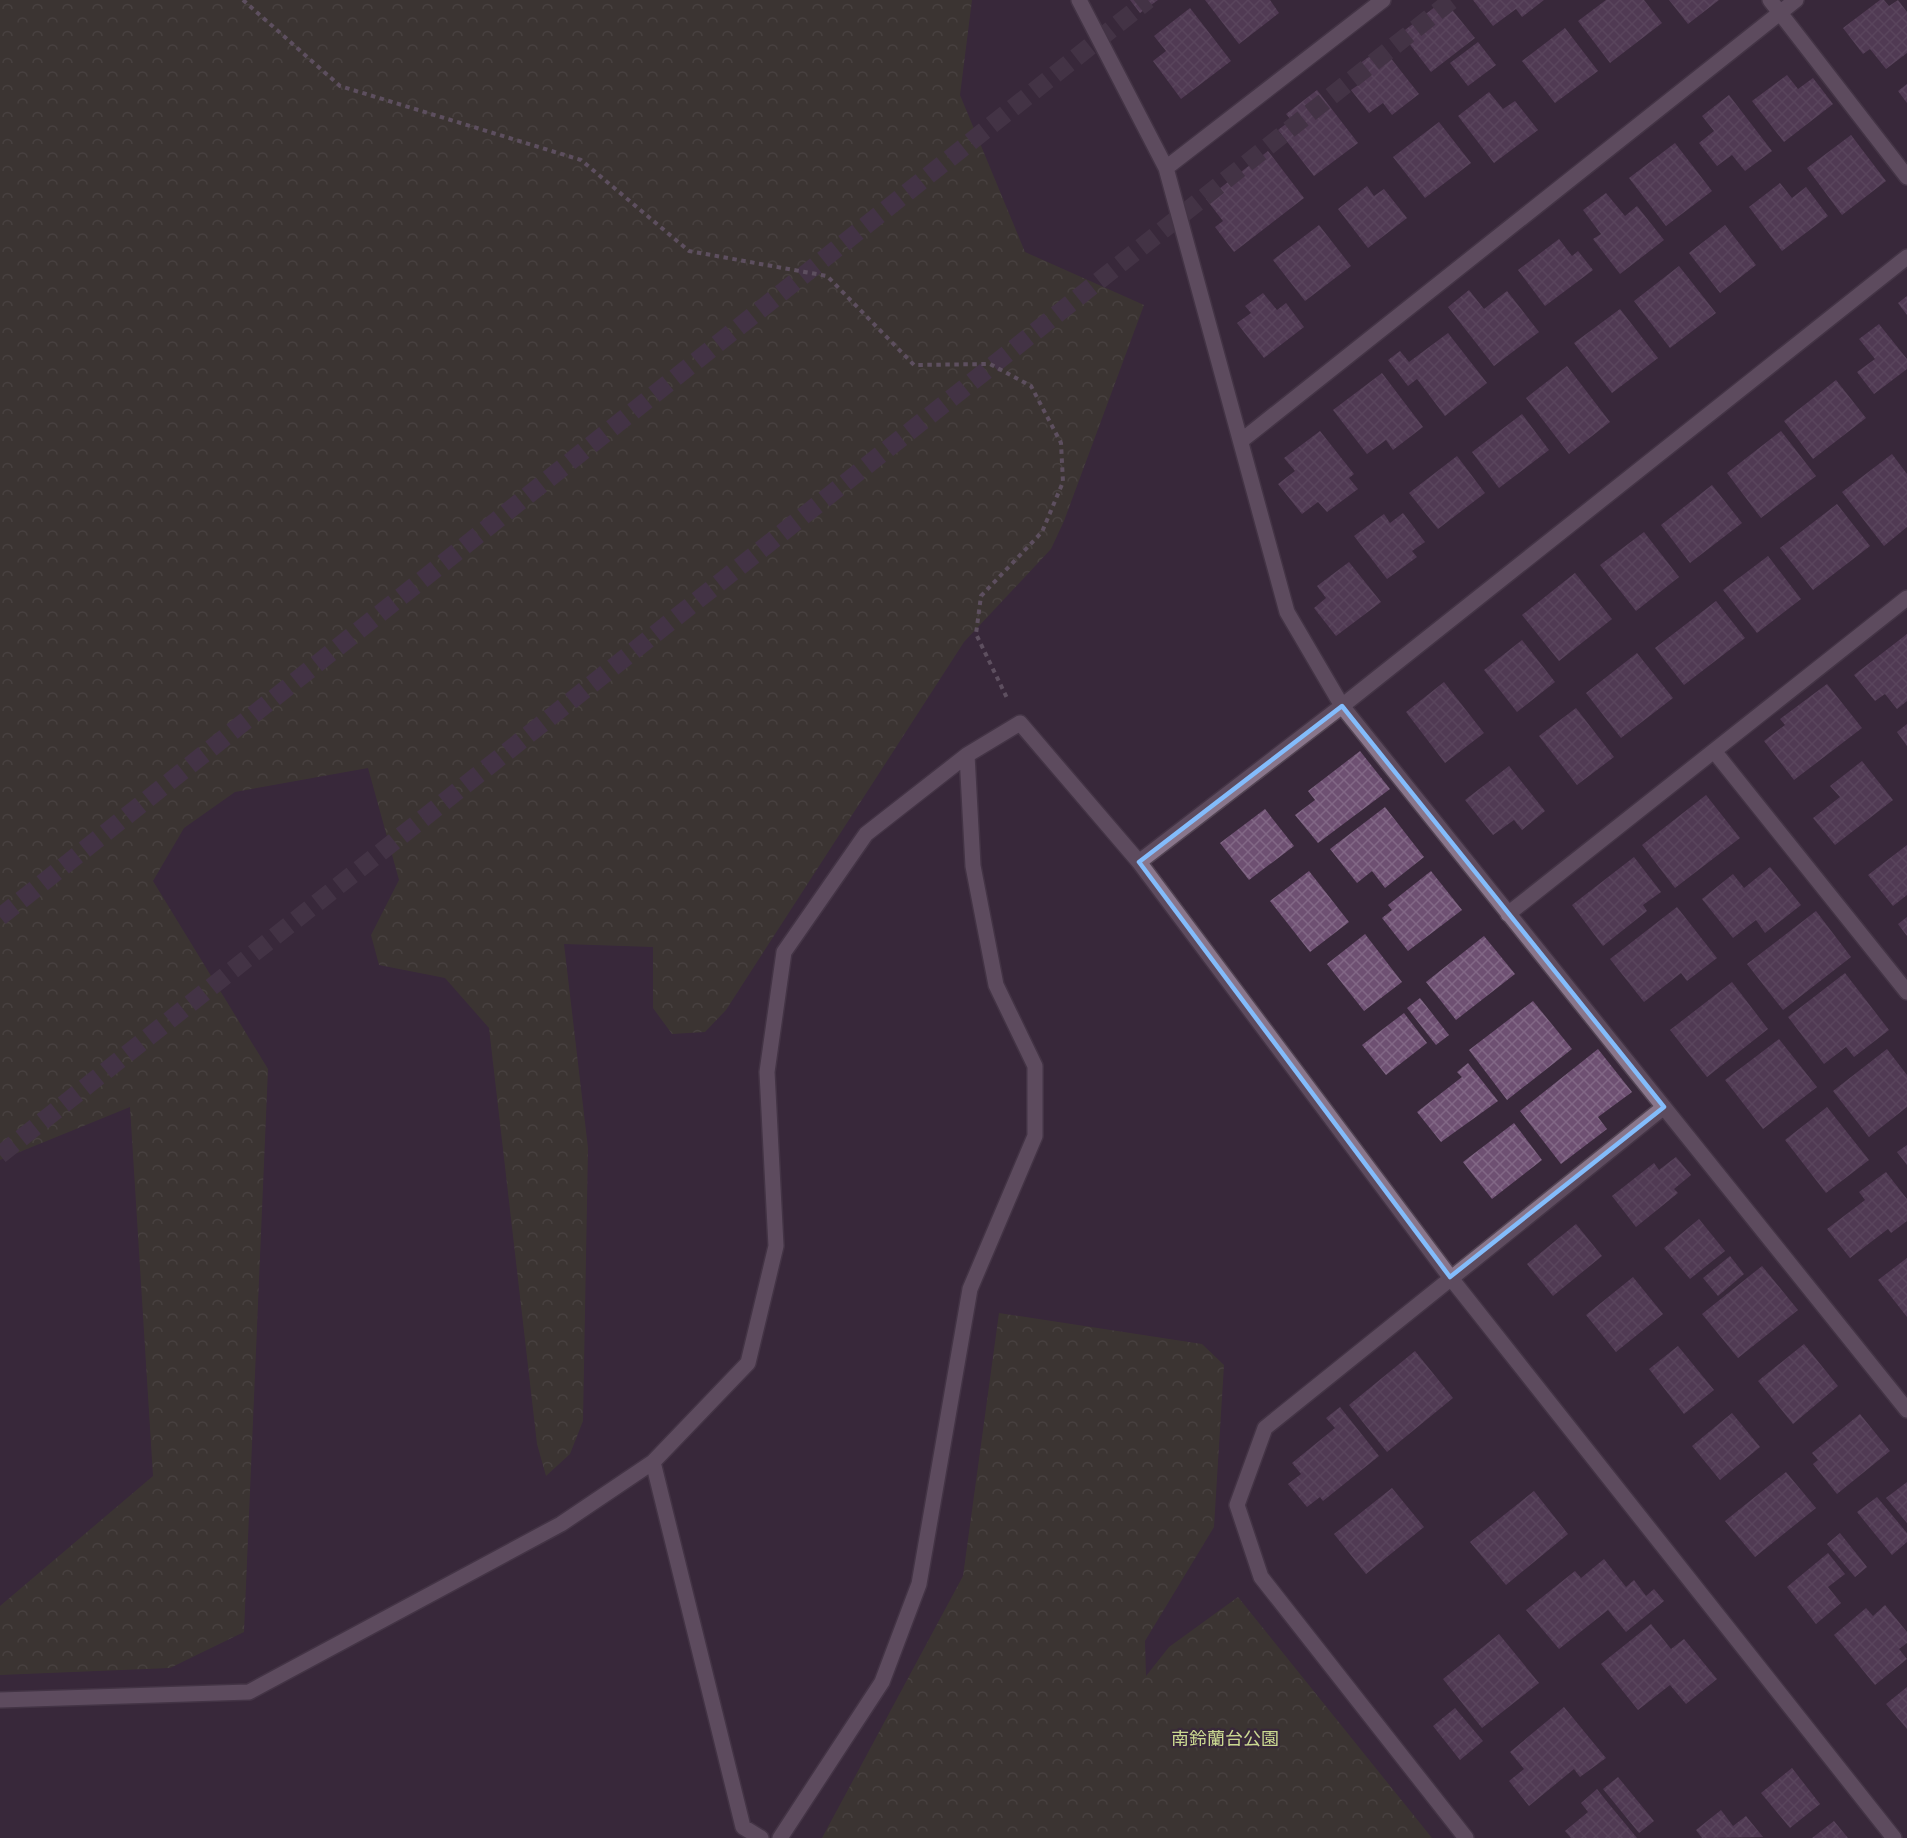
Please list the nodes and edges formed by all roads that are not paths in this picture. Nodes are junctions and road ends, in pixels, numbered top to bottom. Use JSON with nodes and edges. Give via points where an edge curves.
{"nodes":[{"id":1,"x":1079,"y":0,"type":"edge"},
{"id":2,"x":1383,"y":0,"type":"edge"},
{"id":3,"x":1770,"y":0,"type":"edge"},
{"id":4,"x":1796,"y":0,"type":"edge"},
{"id":5,"x":1780,"y":13,"type":"junction"},
{"id":6,"x":1166,"y":168,"type":"junction"},
{"id":7,"x":1907,"y":177,"type":"edge"},
{"id":8,"x":1907,"y":257,"type":"edge"},
{"id":9,"x":1241,"y":441,"type":"junction"},
{"id":10,"x":1907,"y":598,"type":"edge"},
{"id":11,"x":1342,"y":706,"type":"junction"},
{"id":12,"x":1714,"y":751,"type":"junction"},
{"id":13,"x":967,"y":755,"type":"junction"},
{"id":14,"x":1139,"y":862,"type":"junction"},
{"id":15,"x":1508,"y":914,"type":"junction"},
{"id":16,"x":1907,"y":992,"type":"edge"},
{"id":17,"x":1664,"y":1107,"type":"junction"},
{"id":18,"x":1450,"y":1277,"type":"junction"},
{"id":19,"x":1907,"y":1410,"type":"edge"},
{"id":20,"x":653,"y":1462,"type":"junction"},
{"id":21,"x":0,"y":1700,"type":"edge"},
{"id":22,"x":761,"y":1838,"type":"edge"},
{"id":23,"x":780,"y":1838,"type":"edge"},
{"id":24,"x":1466,"y":1838,"type":"edge"},
{"id":25,"x":1894,"y":1838,"type":"edge"}],
"edges":[{"from":1,"to":6,"type":"street"},
{"from":2,"to":6,"type":"street"},
{"from":3,"to":5,"type":"street"},
{"from":4,"to":5,"type":"street"},
{"from":5,"to":7,"type":"street"},
{"from":5,"to":9,"type":"street"},
{"from":6,"to":9,"type":"street"},
{"from":8,"to":11,"type":"street"},
{"from":9,"to":11,"type":"street","via":[[1287,612]]},
{"from":10,"to":12,"type":"street"},
{"from":11,"to":14,"type":"street"},
{"from":11,"to":15,"type":"street"},
{"from":12,"to":15,"type":"street"},
{"from":12,"to":16,"type":"street"},
{"from":13,"to":14,"type":"street","via":[[1020,723]]},
{"from":13,"to":20,"type":"street","via":[[866,834],[784,952],[767,1072],[776,1246],[748,1363]]},
{"from":13,"to":23,"type":"street","via":[[974,866],[996,985],[1035,1066],[1035,1136],[970,1289],[919,1584],[882,1682]]},
{"from":14,"to":18,"type":"street"},
{"from":15,"to":17,"type":"street"},
{"from":17,"to":18,"type":"street"},
{"from":17,"to":19,"type":"street"},
{"from":18,"to":24,"type":"street","via":[[1265,1428],[1237,1505],[1261,1577]]},
{"from":18,"to":25,"type":"street"},
{"from":20,"to":21,"type":"street","via":[[561,1524],[249,1692]]},
{"from":20,"to":22,"type":"street","via":[[743,1827]]}]}
